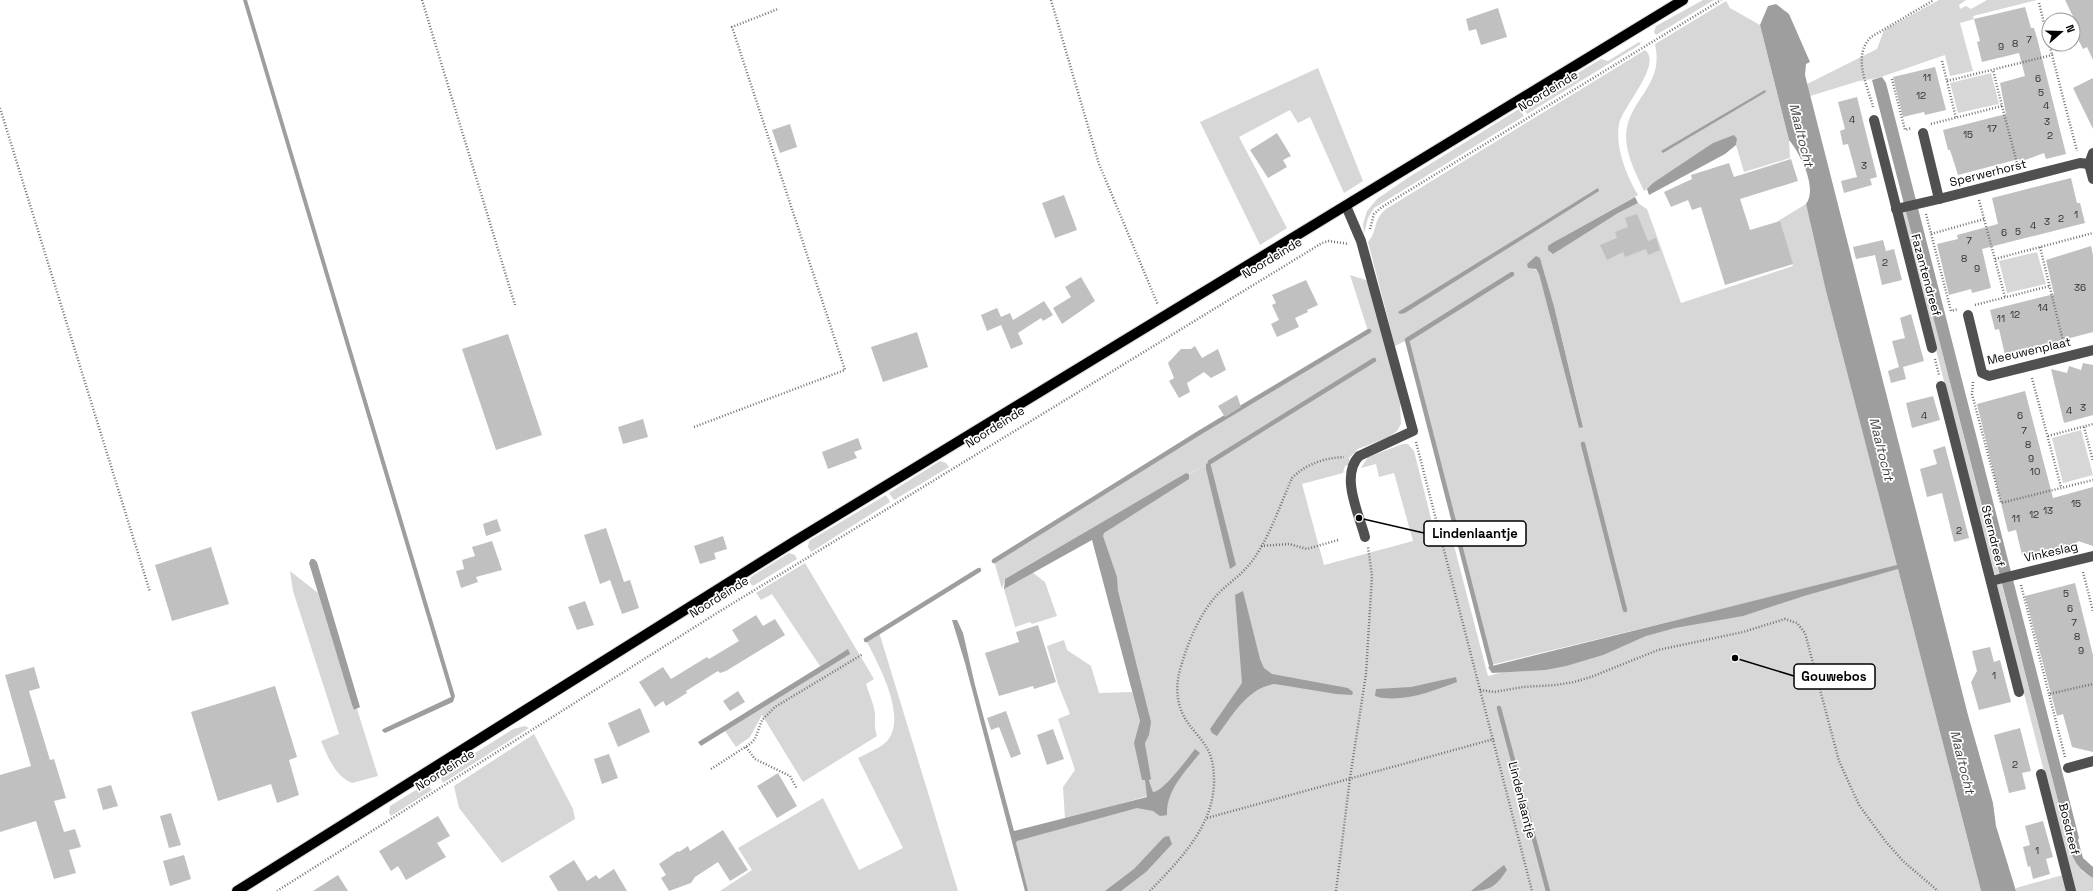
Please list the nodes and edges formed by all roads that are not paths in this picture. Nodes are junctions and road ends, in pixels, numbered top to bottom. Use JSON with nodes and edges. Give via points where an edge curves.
{"nodes":[{"id":1,"x":1684,"y":0,"type":"edge"},
{"id":2,"x":1874,"y":120,"type":"road end"},
{"id":3,"x":1922,"y":130,"type":"road end"},
{"id":4,"x":2093,"y":153,"type":"edge"},
{"id":5,"x":2084,"y":164,"type":"junction"},
{"id":6,"x":2093,"y":179,"type":"edge"},
{"id":7,"x":1939,"y":199,"type":"junction"},
{"id":8,"x":1346,"y":206,"type":"junction"},
{"id":9,"x":1899,"y":208,"type":"junction"},
{"id":10,"x":1967,"y":311,"type":"road end"},
{"id":11,"x":1932,"y":348,"type":"road end"},
{"id":12,"x":2093,"y":350,"type":"edge"},
{"id":13,"x":1941,"y":386,"type":"road end"},
{"id":14,"x":1365,"y":537,"type":"road end"},
{"id":15,"x":2093,"y":556,"type":"edge"},
{"id":16,"x":1994,"y":579,"type":"junction"},
{"id":17,"x":2019,"y":692,"type":"dead end"},
{"id":18,"x":2093,"y":761,"type":"edge"},
{"id":19,"x":2068,"y":768,"type":"road end"},
{"id":20,"x":2041,"y":774,"type":"dead end"},
{"id":21,"x":237,"y":891,"type":"edge"},
{"id":22,"x":2071,"y":891,"type":"edge"}],
"edges":[{"from":1,"to":8,"type":"main road","name":"Noordeinde"},
{"from":2,"to":9,"type":"street","name":"Fazantendreef"},
{"from":3,"to":7,"type":"street","name":"Sperwerhorst"},
{"from":4,"to":5,"type":"street"},
{"from":5,"to":6,"type":"street"},
{"from":5,"to":7,"type":"street","name":"Sperwerhorst"},
{"from":7,"to":9,"type":"street"},
{"from":8,"to":14,"type":"street","via":[[1361,241],[1413,430],[1359,456],[1353,462],[1353,492]]},
{"from":8,"to":21,"type":"main road","name":"Noordeinde","via":[[789,545]]},
{"from":9,"to":11,"type":"street","name":"Fazantendreef"},
{"from":10,"to":12,"type":"street","name":"Meeuwenplaat","via":[[1982,373],[1989,376]]},
{"from":13,"to":16,"type":"street","name":"Sterndreef"},
{"from":15,"to":16,"type":"street","name":"Vinkeslag"},
{"from":16,"to":17,"type":"street","name":"Sterndreef"},
{"from":18,"to":19,"type":"street"},
{"from":20,"to":22,"type":"street","name":"Bosdreef"}]}
